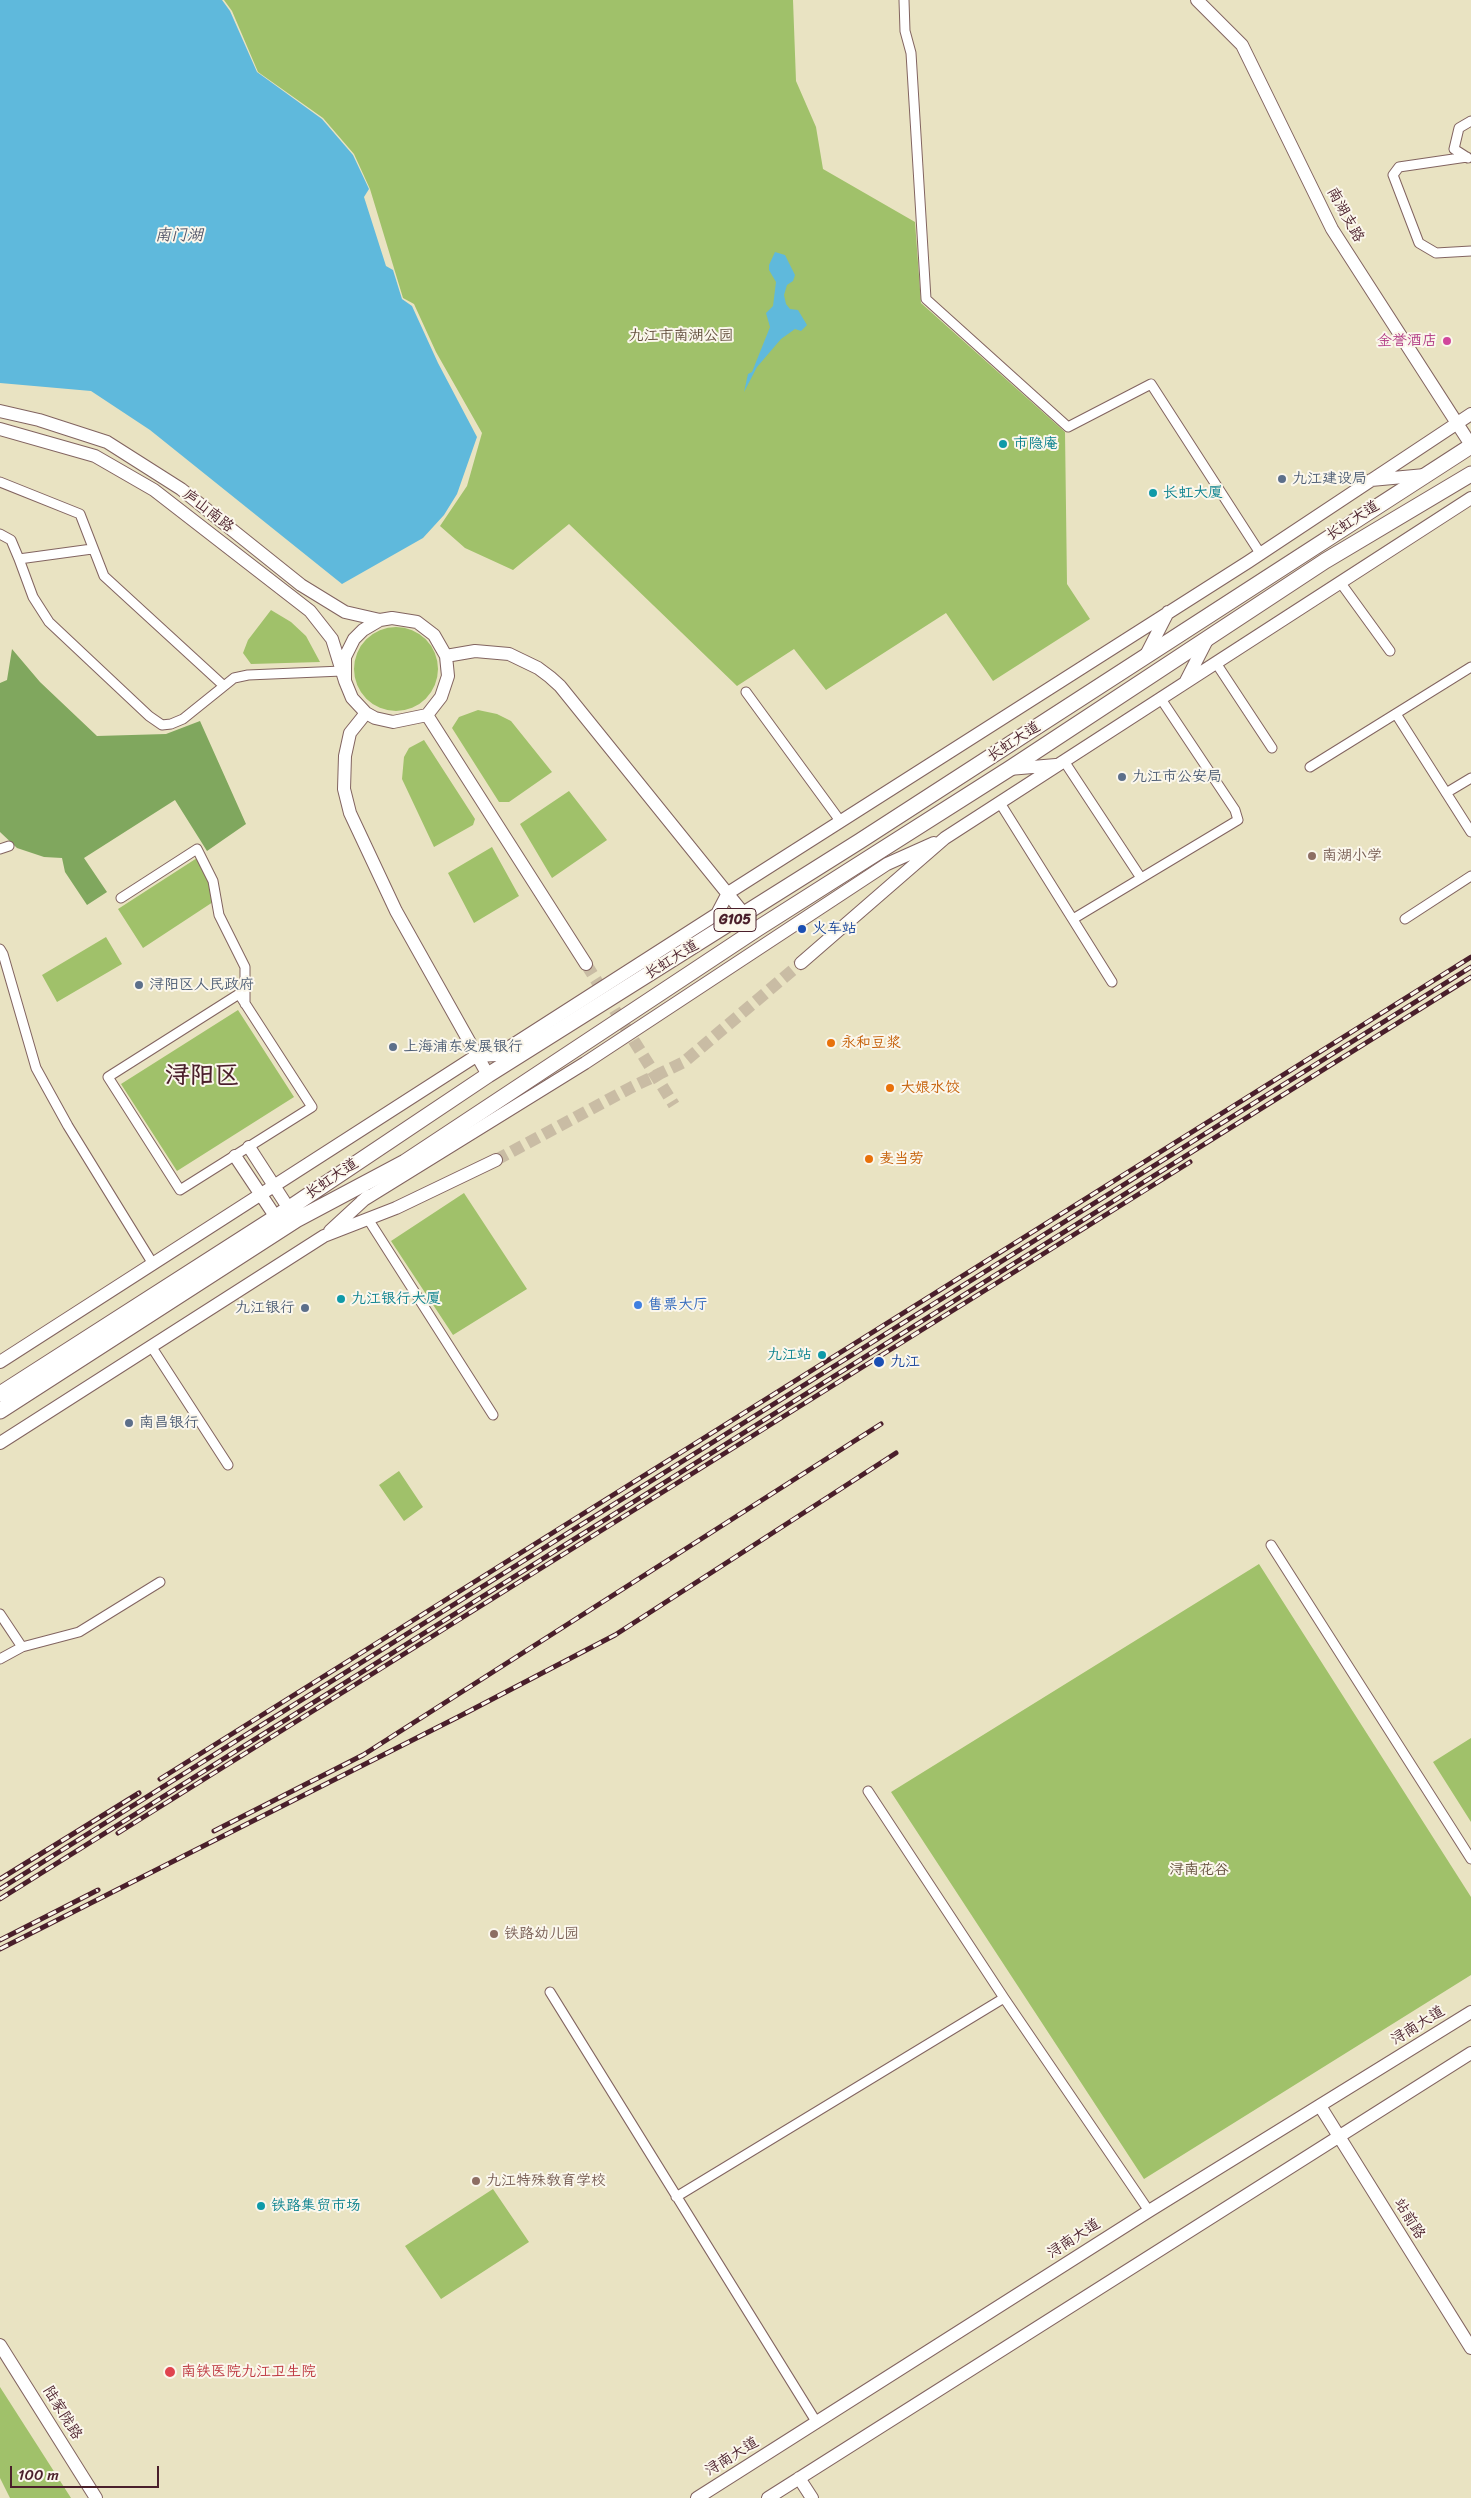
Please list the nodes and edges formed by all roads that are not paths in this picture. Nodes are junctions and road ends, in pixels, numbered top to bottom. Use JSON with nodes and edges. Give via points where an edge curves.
{"nodes":[{"id":1,"x":904,"y":0,"type":"edge"},
{"id":2,"x":1197,"y":0,"type":"edge"},
{"id":3,"x":1471,"y":120,"type":"edge"},
{"id":4,"x":1469,"y":158,"type":"edge"},
{"id":5,"x":1471,"y":250,"type":"edge"},
{"id":6,"x":0,"y":411,"type":"edge"},
{"id":7,"x":1471,"y":414,"type":"edge"},
{"id":8,"x":1457,"y":423,"type":"junction"},
{"id":9,"x":0,"y":429,"type":"edge"},
{"id":10,"x":1471,"y":446,"type":"edge"},
{"id":11,"x":1471,"y":474,"type":"edge"},
{"id":12,"x":1425,"y":475,"type":"junction"},
{"id":13,"x":1369,"y":480,"type":"junction"},
{"id":14,"x":0,"y":482,"type":"edge"},
{"id":15,"x":1471,"y":498,"type":"edge"},
{"id":16,"x":0,"y":534,"type":"edge"},
{"id":17,"x":92,"y":549,"type":"junction"},
{"id":18,"x":1260,"y":553,"type":"junction"},
{"id":19,"x":19,"y":559,"type":"junction"},
{"id":20,"x":1340,"y":582,"type":"junction"},
{"id":21,"x":1168,"y":612,"type":"junction"},
{"id":22,"x":380,"y":620,"type":"junction"},
{"id":23,"x":1207,"y":640,"type":"junction"},
{"id":24,"x":1390,"y":651,"type":"dead end"},
{"id":25,"x":446,"y":656,"type":"junction"},
{"id":26,"x":1145,"y":657,"type":"junction"},
{"id":27,"x":1216,"y":662,"type":"junction"},
{"id":28,"x":1471,"y":667,"type":"edge"},
{"id":29,"x":343,"y":676,"type":"junction"},
{"id":30,"x":1185,"y":683,"type":"junction"},
{"id":31,"x":224,"y":686,"type":"junction"},
{"id":32,"x":746,"y":692,"type":"dead end"},
{"id":33,"x":1161,"y":699,"type":"junction"},
{"id":34,"x":366,"y":713,"type":"junction"},
{"id":35,"x":1396,"y":714,"type":"junction"},
{"id":36,"x":428,"y":715,"type":"junction"},
{"id":37,"x":1272,"y":748,"type":"dead end"},
{"id":38,"x":1061,"y":763,"type":"junction"},
{"id":39,"x":1310,"y":767,"type":"dead end"},
{"id":40,"x":1009,"y":769,"type":"junction"},
{"id":41,"x":1471,"y":778,"type":"edge"},
{"id":42,"x":1446,"y":793,"type":"junction"},
{"id":43,"x":1000,"y":803,"type":"junction"},
{"id":44,"x":841,"y":822,"type":"junction"},
{"id":45,"x":1471,"y":832,"type":"edge"},
{"id":46,"x":945,"y":838,"type":"junction"},
{"id":47,"x":1471,"y":876,"type":"edge"},
{"id":48,"x":1142,"y":878,"type":"junction"},
{"id":49,"x":728,"y":893,"type":"junction"},
{"id":50,"x":121,"y":898,"type":"dead end"},
{"id":51,"x":744,"y":914,"type":"junction"},
{"id":52,"x":1073,"y":919,"type":"junction"},
{"id":53,"x":1405,"y":919,"type":"dead end"},
{"id":54,"x":0,"y":949,"type":"edge"},
{"id":55,"x":801,"y":963,"type":"tunnel mouth"},
{"id":56,"x":586,"y":964,"type":"tunnel mouth"},
{"id":57,"x":1112,"y":982,"type":"dead end"},
{"id":58,"x":245,"y":1004,"type":"junction"},
{"id":59,"x":476,"y":1056,"type":"junction"},
{"id":60,"x":488,"y":1075,"type":"junction"},
{"id":61,"x":249,"y":1147,"type":"junction"},
{"id":62,"x":235,"y":1156,"type":"junction"},
{"id":63,"x":496,"y":1160,"type":"tunnel mouth"},
{"id":64,"x":405,"y":1162,"type":"junction"},
{"id":65,"x":274,"y":1186,"type":"junction"},
{"id":66,"x":261,"y":1195,"type":"junction"},
{"id":67,"x":362,"y":1201,"type":"junction"},
{"id":68,"x":286,"y":1218,"type":"junction"},
{"id":69,"x":368,"y":1219,"type":"junction"},
{"id":70,"x":324,"y":1236,"type":"junction"},
{"id":71,"x":153,"y":1264,"type":"junction"},
{"id":72,"x":152,"y":1346,"type":"junction"},
{"id":73,"x":0,"y":1362,"type":"edge"},
{"id":74,"x":0,"y":1394,"type":"edge"},
{"id":75,"x":0,"y":1411,"type":"edge"},
{"id":76,"x":492,"y":1415,"type":"dead end"},
{"id":77,"x":0,"y":1443,"type":"edge"},
{"id":78,"x":228,"y":1465,"type":"dead end"},
{"id":79,"x":1271,"y":1545,"type":"dead end"},
{"id":80,"x":160,"y":1582,"type":"dead end"},
{"id":81,"x":0,"y":1614,"type":"edge"},
{"id":82,"x":22,"y":1647,"type":"junction"},
{"id":83,"x":0,"y":1659,"type":"edge"},
{"id":84,"x":868,"y":1791,"type":"dead end"},
{"id":85,"x":1471,"y":1859,"type":"edge"},
{"id":86,"x":550,"y":1992,"type":"dead end"},
{"id":87,"x":1004,"y":1998,"type":"junction"},
{"id":88,"x":1471,"y":2012,"type":"edge"},
{"id":89,"x":1471,"y":2053,"type":"edge"},
{"id":90,"x":1320,"y":2106,"type":"junction"},
{"id":91,"x":1339,"y":2136,"type":"junction"},
{"id":92,"x":676,"y":2197,"type":"junction"},
{"id":93,"x":1149,"y":2211,"type":"junction"},
{"id":94,"x":0,"y":2345,"type":"edge"},
{"id":95,"x":1471,"y":2348,"type":"edge"},
{"id":96,"x":817,"y":2423,"type":"junction"},
{"id":97,"x":799,"y":2478,"type":"junction"},
{"id":98,"x":96,"y":2498,"type":"edge"},
{"id":99,"x":697,"y":2498,"type":"edge"},
{"id":100,"x":768,"y":2498,"type":"edge"},
{"id":101,"x":812,"y":2498,"type":"edge"}],
"edges":[{"from":1,"to":18,"type":"street","via":[[905,31],[911,53],[926,299],[1068,427],[1151,384]]},
{"from":2,"to":8,"type":"street","name":"南湖支路","via":[[1242,45],[1332,229]]},
{"from":3,"to":4,"type":"street","via":[[1459,128],[1454,149]]},
{"from":4,"to":5,"type":"street","via":[[1400,167],[1393,176],[1419,243],[1436,253]]},
{"from":6,"to":22,"type":"street","name":"庐山南路","via":[[107,442],[181,489],[301,586],[345,612]]},
{"from":7,"to":8,"type":"street"},
{"from":8,"to":10,"type":"street","name":"南湖支路"},
{"from":8,"to":13,"type":"street"},
{"from":9,"to":29,"type":"street","name":"庐山南路","via":[[95,456],[154,490],[310,611],[332,639]]},
{"from":10,"to":12,"type":"highway","name":"长虹大道","number":"G105"},
{"from":11,"to":23,"type":"highway","name":"长虹大道","number":"G105","via":[[1325,561]]},
{"from":12,"to":13,"type":"street"},
{"from":12,"to":26,"type":"highway","name":"长虹大道","number":"G105"},
{"from":13,"to":18,"type":"street"},
{"from":14,"to":17,"type":"street","via":[[80,514]]},
{"from":15,"to":20,"type":"street"},
{"from":16,"to":19,"type":"street","via":[[11,540]]},
{"from":17,"to":19,"type":"street"},
{"from":17,"to":31,"type":"street","via":[[104,576]]},
{"from":18,"to":21,"type":"street"},
{"from":19,"to":31,"type":"street","via":[[33,597],[49,622],[149,716],[162,724],[183,720]]},
{"from":20,"to":24,"type":"street"},
{"from":20,"to":27,"type":"street"},
{"from":21,"to":26,"type":"street"},
{"from":21,"to":44,"type":"street"},
{"from":22,"to":25,"type":"street","via":[[392,618],[417,622],[434,635]]},
{"from":22,"to":29,"type":"street","via":[[354,639],[345,657]]},
{"from":23,"to":30,"type":"street"},
{"from":23,"to":40,"type":"highway","name":"长虹大道","number":"G105"},
{"from":25,"to":36,"type":"street","via":[[448,676],[441,697]]},
{"from":25,"to":49,"type":"street","via":[[475,651],[509,654],[550,677]]},
{"from":26,"to":51,"type":"highway","name":"长虹大道","number":"G105"},
{"from":27,"to":30,"type":"street"},
{"from":27,"to":37,"type":"street"},
{"from":28,"to":35,"type":"street"},
{"from":29,"to":31,"type":"street","via":[[248,675],[234,678]]},
{"from":29,"to":34,"type":"street","via":[[352,698]]},
{"from":30,"to":33,"type":"street"},
{"from":32,"to":44,"type":"street"},
{"from":33,"to":38,"type":"street"},
{"from":33,"to":48,"type":"street","via":[[1235,810],[1238,820]]},
{"from":34,"to":36,"type":"street","via":[[393,722]]},
{"from":34,"to":59,"type":"street","via":[[350,733],[345,756],[344,788],[350,812],[396,911]]},
{"from":35,"to":39,"type":"street"},
{"from":35,"to":42,"type":"street"},
{"from":36,"to":56,"type":"street"},
{"from":38,"to":40,"type":"street"},
{"from":38,"to":43,"type":"street"},
{"from":38,"to":48,"type":"street"},
{"from":40,"to":64,"type":"highway","name":"长虹大道","number":"G105","via":[[757,929]]},
{"from":41,"to":42,"type":"street"},
{"from":42,"to":45,"type":"street"},
{"from":43,"to":46,"type":"street"},
{"from":43,"to":52,"type":"street"},
{"from":44,"to":49,"type":"street"},
{"from":46,"to":55,"type":"street"},
{"from":46,"to":67,"type":"street","via":[[887,864],[585,1063]]},
{"from":47,"to":53,"type":"street"},
{"from":48,"to":52,"type":"street"},
{"from":49,"to":51,"type":"street"},
{"from":49,"to":59,"type":"street","via":[[717,914],[497,1055]]},
{"from":50,"to":58,"type":"street","via":[[197,849],[213,881],[219,915],[245,967]]},
{"from":51,"to":60,"type":"highway","name":"长虹大道","number":"G105"},
{"from":52,"to":57,"type":"street"},
{"from":54,"to":71,"type":"street","via":[[36,1068]]},
{"from":58,"to":61,"type":"street","via":[[312,1108]]},
{"from":58,"to":62,"type":"street","via":[[239,994],[108,1077],[180,1190]]},
{"from":59,"to":60,"type":"street"},
{"from":59,"to":65,"type":"street"},
{"from":60,"to":68,"type":"highway","name":"长虹大道","number":"G105"},
{"from":61,"to":62,"type":"street"},
{"from":61,"to":65,"type":"street"},
{"from":62,"to":66,"type":"street"},
{"from":63,"to":69,"type":"street"},
{"from":64,"to":67,"type":"street"},
{"from":64,"to":68,"type":"highway","name":"长虹大道","number":"G105"},
{"from":65,"to":66,"type":"street"},
{"from":65,"to":68,"type":"street"},
{"from":66,"to":68,"type":"street"},
{"from":66,"to":71,"type":"street"},
{"from":67,"to":70,"type":"street"},
{"from":68,"to":74,"type":"highway","name":"长虹大道","number":"G105"},
{"from":68,"to":75,"type":"highway","name":"长虹大道","number":"G105"},
{"from":69,"to":70,"type":"street"},
{"from":69,"to":76,"type":"street"},
{"from":70,"to":72,"type":"street"},
{"from":71,"to":73,"type":"street"},
{"from":72,"to":77,"type":"street"},
{"from":72,"to":78,"type":"street"},
{"from":79,"to":85,"type":"street"},
{"from":80,"to":82,"type":"street","via":[[79,1632]]},
{"from":81,"to":82,"type":"street"},
{"from":82,"to":83,"type":"street"},
{"from":84,"to":87,"type":"street"},
{"from":86,"to":92,"type":"street"},
{"from":87,"to":92,"type":"street"},
{"from":87,"to":93,"type":"street"},
{"from":88,"to":90,"type":"street","name":"浔南大道"},
{"from":89,"to":91,"type":"street"},
{"from":90,"to":91,"type":"street","name":"站前路"},
{"from":90,"to":93,"type":"street","name":"浔南大道"},
{"from":91,"to":95,"type":"street","name":"站前路"},
{"from":91,"to":97,"type":"street"},
{"from":92,"to":96,"type":"street"},
{"from":93,"to":96,"type":"street","name":"浔南大道"},
{"from":94,"to":98,"type":"street","name":"陆家陇路"},
{"from":96,"to":99,"type":"street","name":"浔南大道"},
{"from":97,"to":100,"type":"street"},
{"from":97,"to":101,"type":"street"}]}
